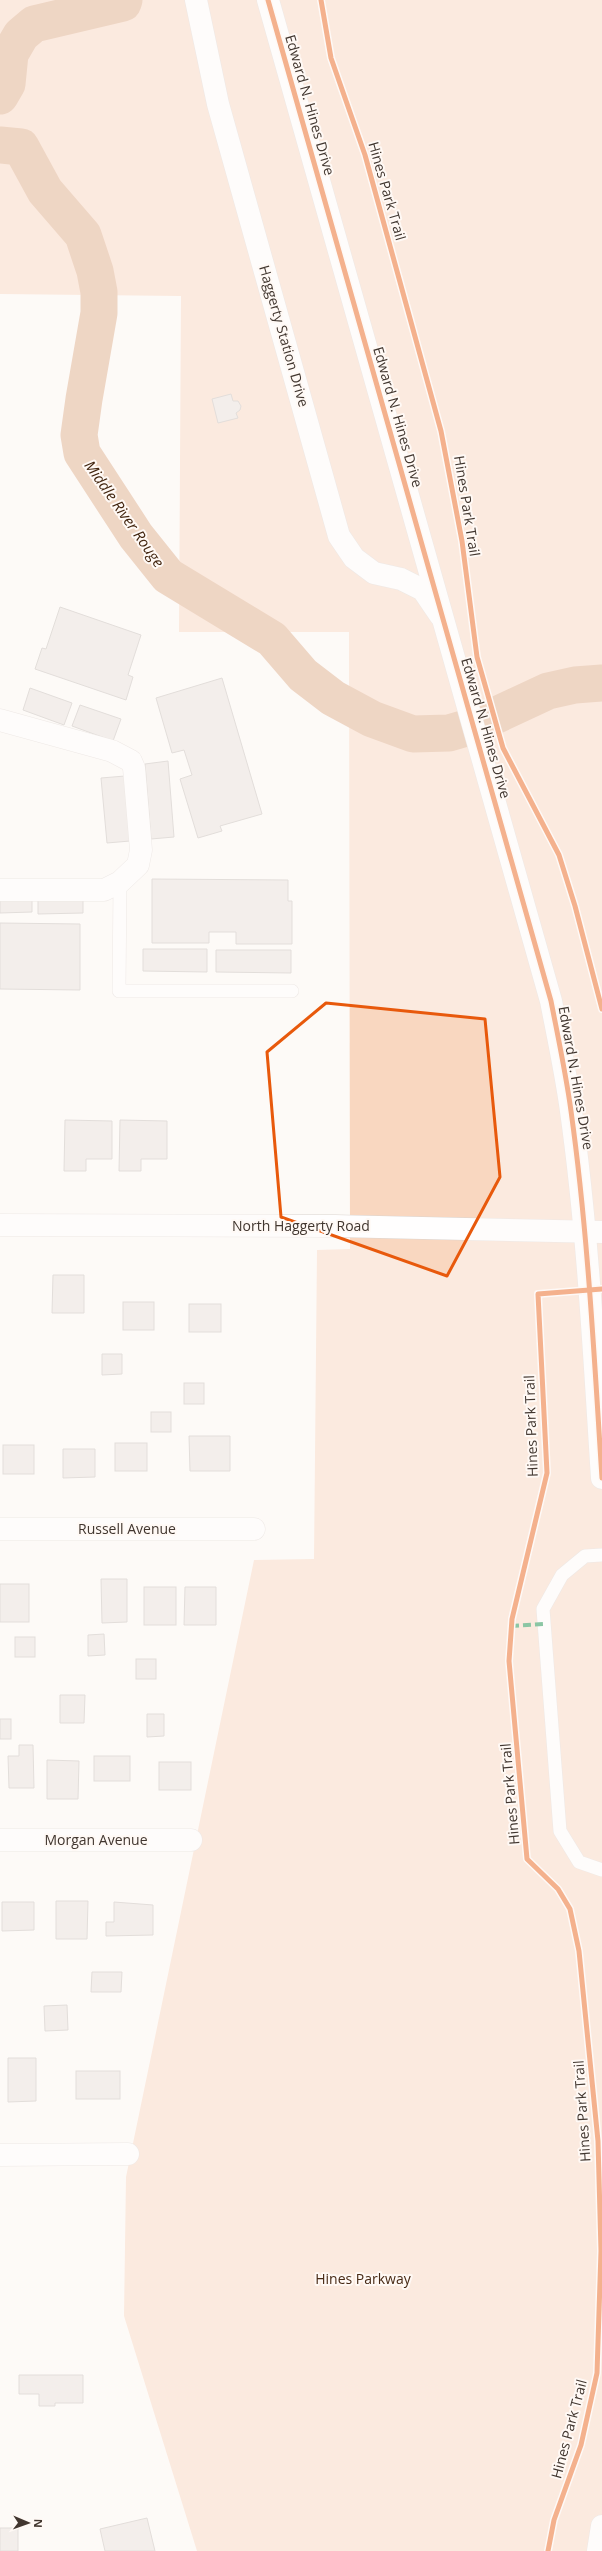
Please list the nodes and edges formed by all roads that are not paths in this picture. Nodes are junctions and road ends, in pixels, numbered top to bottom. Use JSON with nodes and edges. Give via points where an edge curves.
{"nodes":[{"id":1,"x":196,"y":0,"type":"edge"},
{"id":2,"x":268,"y":0,"type":"edge"},
{"id":3,"x":443,"y":620,"type":"junction"},
{"id":4,"x":0,"y":720,"type":"edge"},
{"id":5,"x":120,"y":882,"type":"junction"},
{"id":6,"x":0,"y":890,"type":"edge"},
{"id":7,"x":292,"y":992,"type":"dead end"},
{"id":8,"x":0,"y":1225,"type":"edge"},
{"id":9,"x":594,"y":1232,"type":"edge"},
{"id":10,"x":602,"y":1478,"type":"edge"},
{"id":11,"x":0,"y":1528,"type":"edge"},
{"id":12,"x":254,"y":1529,"type":"dead end"},
{"id":13,"x":602,"y":1555,"type":"edge"},
{"id":14,"x":0,"y":1840,"type":"edge"},
{"id":15,"x":191,"y":1840,"type":"dead end"},
{"id":16,"x":602,"y":1870,"type":"edge"},
{"id":17,"x":128,"y":2154,"type":"dead end"},
{"id":18,"x":0,"y":2155,"type":"edge"},
{"id":19,"x":602,"y":2526,"type":"edge"},
{"id":20,"x":598,"y":2551,"type":"edge"}],
"edges":[{"from":1,"to":3,"type":"street","name":"Haggerty Station Drive","via":[[218,104],[339,536],[354,558],[374,573],[401,579],[423,590]]},
{"from":2,"to":3,"type":"street","name":"Edward N. Hines Drive"},
{"from":3,"to":9,"type":"street","name":"Edward N. Hines Drive","via":[[551,1001]]},
{"from":4,"to":5,"type":"street","via":[[112,751],[131,761],[134,768],[142,850],[138,865]]},
{"from":5,"to":6,"type":"street","via":[[104,890]]},
{"from":5,"to":7,"type":"lane","via":[[119,991]]},
{"from":8,"to":9,"type":"street","name":"North Haggerty Road","via":[[335,1226]]},
{"from":9,"to":10,"type":"street","name":"Edward N. Hines Drive"},
{"from":11,"to":12,"type":"street","name":"Russell Avenue"},
{"from":13,"to":16,"type":"lane","via":[[585,1556],[562,1575],[543,1609],[560,1831],[579,1862]]},
{"from":14,"to":15,"type":"street","name":"Morgan Avenue"},
{"from":17,"to":18,"type":"street"},
{"from":19,"to":20,"type":"street"}]}
